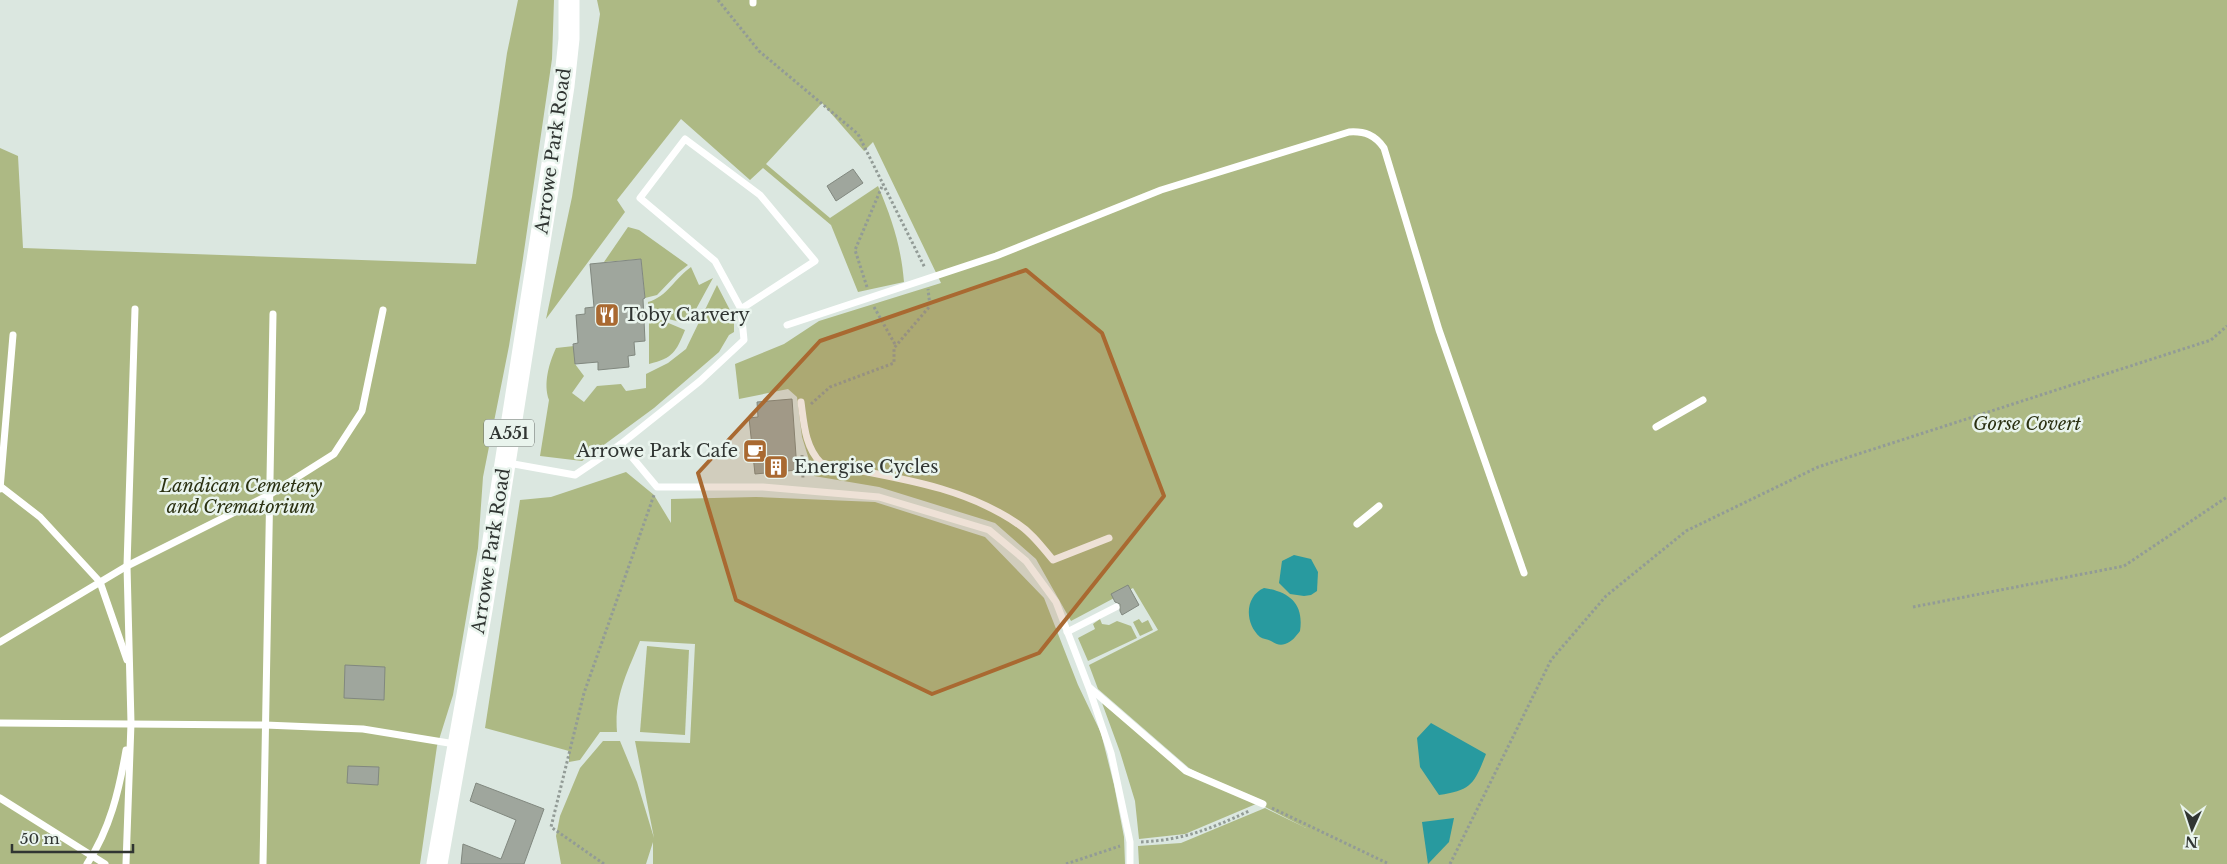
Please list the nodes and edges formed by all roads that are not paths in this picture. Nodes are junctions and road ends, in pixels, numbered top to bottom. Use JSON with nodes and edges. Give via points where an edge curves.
{"nodes":[{"id":1,"x":569,"y":0,"type":"edge"},
{"id":2,"x":135,"y":309,"type":"dead end"},
{"id":3,"x":741,"y":309,"type":"junction"},
{"id":4,"x":383,"y":310,"type":"dead end"},
{"id":5,"x":272,"y":314,"type":"dead end"},
{"id":6,"x":786,"y":325,"type":"dead end"},
{"id":7,"x":13,"y":335,"type":"dead end"},
{"id":8,"x":1703,"y":400,"type":"dead end"},
{"id":9,"x":801,"y":402,"type":"dead end"},
{"id":10,"x":1656,"y":428,"type":"dead end"},
{"id":11,"x":621,"y":444,"type":"junction"},
{"id":12,"x":505,"y":463,"type":"junction"},
{"id":13,"x":0,"y":487,"type":"edge"},
{"id":14,"x":269,"y":495,"type":"junction"},
{"id":15,"x":1379,"y":506,"type":"dead end"},
{"id":16,"x":1357,"y":524,"type":"dead end"},
{"id":17,"x":1110,"y":538,"type":"dead end"},
{"id":18,"x":127,"y":566,"type":"junction"},
{"id":19,"x":1524,"y":574,"type":"dead end"},
{"id":20,"x":100,"y":582,"type":"junction"},
{"id":21,"x":1116,"y":607,"type":"dead end"},
{"id":22,"x":1067,"y":632,"type":"junction"},
{"id":23,"x":0,"y":642,"type":"edge"},
{"id":24,"x":1089,"y":688,"type":"junction"},
{"id":25,"x":0,"y":723,"type":"edge"},
{"id":26,"x":131,"y":723,"type":"junction"},
{"id":27,"x":265,"y":724,"type":"junction"},
{"id":28,"x":458,"y":744,"type":"junction"},
{"id":29,"x":0,"y":798,"type":"edge"},
{"id":30,"x":1263,"y":804,"type":"road end"},
{"id":31,"x":92,"y":856,"type":"junction"},
{"id":32,"x":87,"y":864,"type":"edge"},
{"id":33,"x":105,"y":864,"type":"edge"},
{"id":34,"x":126,"y":864,"type":"edge"},
{"id":35,"x":263,"y":864,"type":"edge"},
{"id":36,"x":437,"y":864,"type":"edge"},
{"id":37,"x":1130,"y":864,"type":"edge"}],
"edges":[{"from":1,"to":12,"type":"main road","name":"Arrowe Park Road","number":"A551","via":[[564,86]]},
{"from":2,"to":18,"type":"lane"},
{"from":3,"to":3,"type":"lane","via":[[715,261],[640,198],[685,139],[760,195],[815,262]]},
{"from":3,"to":11,"type":"lane","via":[[744,340],[700,381]]},
{"from":4,"to":14,"type":"lane","via":[[362,411],[334,454]]},
{"from":5,"to":14,"type":"lane"},
{"from":6,"to":19,"type":"lane","via":[[996,256],[1161,190],[1360,131],[1371,135],[1384,148],[1439,330]]},
{"from":7,"to":13,"type":"lane"},
{"from":8,"to":10,"type":"lane"},
{"from":9,"to":17,"type":"lane","via":[[807,441],[821,463],[902,479],[980,503],[1019,524],[1053,560]]},
{"from":11,"to":12,"type":"lane","via":[[575,475]]},
{"from":11,"to":22,"type":"lane","via":[[657,487],[763,487],[879,497],[989,530],[1026,561],[1056,602]]},
{"from":12,"to":28,"type":"main road","name":"Arrowe Park Road","number":"A551"},
{"from":13,"to":20,"type":"lane","via":[[40,517]]},
{"from":14,"to":18,"type":"lane"},
{"from":14,"to":27,"type":"lane"},
{"from":15,"to":16,"type":"lane"},
{"from":18,"to":20,"type":"lane"},
{"from":18,"to":26,"type":"lane"},
{"from":20,"to":23,"type":"lane"},
{"from":20,"to":26,"type":"lane","via":[[126,656]]},
{"from":21,"to":22,"type":"lane"},
{"from":22,"to":24,"type":"lane"},
{"from":24,"to":30,"type":"lane","via":[[1186,771]]},
{"from":24,"to":37,"type":"lane","via":[[1111,753],[1130,842]]},
{"from":25,"to":26,"type":"lane"},
{"from":26,"to":27,"type":"lane"},
{"from":26,"to":31,"type":"lane","via":[[108,828]]},
{"from":26,"to":34,"type":"lane"},
{"from":27,"to":28,"type":"lane","via":[[363,729]]},
{"from":27,"to":35,"type":"lane"},
{"from":28,"to":36,"type":"main road","name":"Arrowe Park Road","number":"A551"},
{"from":29,"to":31,"type":"lane"},
{"from":31,"to":32,"type":"lane"},
{"from":31,"to":33,"type":"lane"}]}
